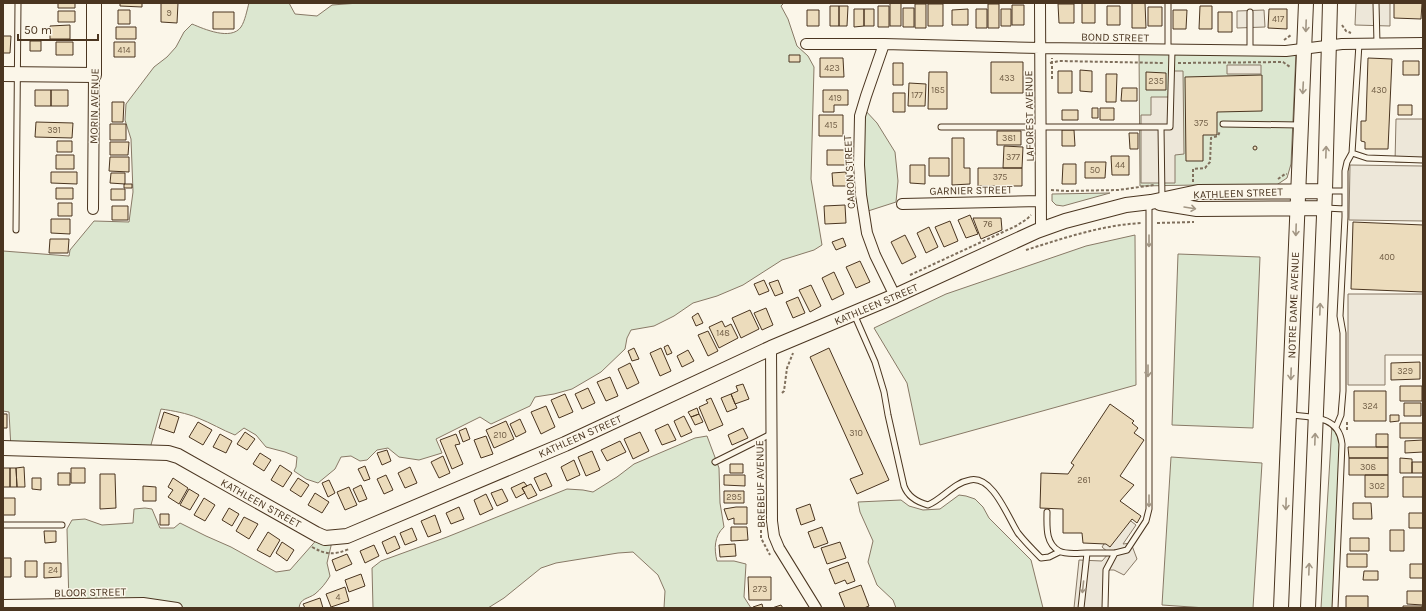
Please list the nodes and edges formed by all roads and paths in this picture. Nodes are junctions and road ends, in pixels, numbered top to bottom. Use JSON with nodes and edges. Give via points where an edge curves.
{"nodes":[{"id":1,"x":18,"y":3,"type":"edge"},
{"id":2,"x":94,"y":3,"type":"edge"},
{"id":3,"x":1040,"y":3,"type":"edge"},
{"id":4,"x":1168,"y":3,"type":"edge"},
{"id":5,"x":1306,"y":3,"type":"edge"},
{"id":6,"x":1330,"y":3,"type":"edge"},
{"id":7,"x":1376,"y":3,"type":"edge"},
{"id":8,"x":1250,"y":12,"type":"dead end"},
{"id":9,"x":1423,"y":43,"type":"edge"},
{"id":10,"x":806,"y":44,"type":"dead end"},
{"id":11,"x":884,"y":44,"type":"junction"},
{"id":12,"x":1358,"y":44,"type":"junction"},
{"id":13,"x":1377,"y":44,"type":"junction"},
{"id":14,"x":1329,"y":46,"type":"junction"},
{"id":15,"x":1040,"y":48,"type":"junction"},
{"id":16,"x":1305,"y":49,"type":"junction"},
{"id":17,"x":1170,"y":50,"type":"junction"},
{"id":18,"x":1250,"y":51,"type":"junction"},
{"id":19,"x":1040,"y":63,"type":"junction"},
{"id":20,"x":1172,"y":63,"type":"junction"},
{"id":21,"x":1290,"y":67,"type":"dead end"},
{"id":22,"x":3,"y":74,"type":"edge"},
{"id":23,"x":18,"y":74,"type":"junction"},
{"id":24,"x":94,"y":75,"type":"junction"},
{"id":25,"x":1223,"y":124,"type":"joint"},
{"id":26,"x":1301,"y":125,"type":"junction"},
{"id":27,"x":1041,"y":126,"type":"junction"},
{"id":28,"x":1161,"y":126,"type":"junction"},
{"id":29,"x":941,"y":127,"type":"dead end"},
{"id":30,"x":1352,"y":153,"type":"junction"},
{"id":31,"x":1423,"y":160,"type":"edge"},
{"id":32,"x":1193,"y":184,"type":"dead end"},
{"id":33,"x":1298,"y":191,"type":"junction"},
{"id":34,"x":1325,"y":191,"type":"junction"},
{"id":35,"x":1345,"y":191,"type":"junction"},
{"id":36,"x":1036,"y":201,"type":"junction"},
{"id":37,"x":1154,"y":201,"type":"junction"},
{"id":38,"x":902,"y":204,"type":"dead end"},
{"id":39,"x":1298,"y":208,"type":"junction"},
{"id":40,"x":1324,"y":208,"type":"junction"},
{"id":41,"x":1345,"y":209,"type":"junction"},
{"id":42,"x":92,"y":210,"type":"dead end"},
{"id":43,"x":16,"y":230,"type":"dead end"},
{"id":44,"x":1041,"y":230,"type":"junction"},
{"id":45,"x":892,"y":290,"type":"junction"},
{"id":46,"x":854,"y":314,"type":"junction"},
{"id":47,"x":771,"y":348,"type":"junction"},
{"id":48,"x":793,"y":353,"type":"dead end"},
{"id":49,"x":771,"y":403,"type":"junction"},
{"id":50,"x":1289,"y":415,"type":"junction"},
{"id":51,"x":1315,"y":417,"type":"junction"},
{"id":52,"x":1336,"y":427,"type":"junction"},
{"id":53,"x":771,"y":434,"type":"junction"},
{"id":54,"x":3,"y":448,"type":"edge"},
{"id":55,"x":715,"y":462,"type":"dead end"},
{"id":56,"x":1047,"y":512,"type":"dead end"},
{"id":57,"x":3,"y":525,"type":"edge"},
{"id":58,"x":62,"y":525,"type":"dead end"},
{"id":59,"x":1059,"y":552,"type":"junction"},
{"id":60,"x":1087,"y":552,"type":"junction"},
{"id":61,"x":1115,"y":553,"type":"junction"},
{"id":62,"x":3,"y":605,"type":"edge"},
{"id":63,"x":177,"y":608,"type":"edge"},
{"id":64,"x":816,"y":608,"type":"edge"},
{"id":65,"x":1081,"y":608,"type":"edge"},
{"id":66,"x":1105,"y":608,"type":"edge"},
{"id":67,"x":1281,"y":608,"type":"edge"},
{"id":68,"x":1308,"y":608,"type":"edge"},
{"id":69,"x":1335,"y":608,"type":"edge"}],
"edges":[{"from":1,"to":23,"type":"lane"},
{"from":2,"to":24,"type":"street","name":"MORIN AVENUE"},
{"from":3,"to":15,"type":"street","name":"LAFOREST AVENUE"},
{"from":4,"to":17,"type":"lane"},
{"from":5,"to":16,"type":"street","name":"NOTRE DAME AVENUE","one_way":true},
{"from":6,"to":14,"type":"street"},
{"from":7,"to":13,"type":"lane"},
{"from":8,"to":18,"type":"lane"},
{"from":9,"to":13,"type":"street","name":"BOND STREET"},
{"from":10,"to":11,"type":"street","name":"BOND STREET"},
{"from":11,"to":15,"type":"street","name":"BOND STREET"},
{"from":11,"to":45,"type":"street","name":"CARON STREET","via":[[860,116],[859,165],[867,233]]},
{"from":12,"to":13,"type":"street","name":"BOND STREET"},
{"from":12,"to":14,"type":"street","name":"BOND STREET"},
{"from":12,"to":30,"type":"lane"},
{"from":14,"to":16,"type":"street","name":"BOND STREET"},
{"from":34,"to":14,"type":"street","one_way":true},
{"from":15,"to":17,"type":"street","name":"BOND STREET"},
{"from":15,"to":19,"type":"street","name":"LAFOREST AVENUE"},
{"from":16,"to":18,"type":"street","name":"BOND STREET"},
{"from":16,"to":26,"type":"street","name":"NOTRE DAME AVENUE","one_way":true},
{"from":17,"to":18,"type":"street","name":"BOND STREET"},
{"from":17,"to":20,"type":"lane"},
{"from":19,"to":20,"type":"path"},
{"from":19,"to":27,"type":"street","name":"LAFOREST AVENUE"},
{"from":20,"to":21,"type":"path","via":[[1282,62]]},
{"from":20,"to":28,"type":"lane","via":[[1170,126]]},
{"from":22,"to":23,"type":"street"},
{"from":23,"to":24,"type":"street"},
{"from":23,"to":43,"type":"lane"},
{"from":24,"to":42,"type":"street","name":"MORIN AVENUE"},
{"from":25,"to":26,"type":"lane"},
{"from":25,"to":32,"type":"path","via":[[1218,136],[1211,138],[1210,162],[1205,168],[1193,169]]},
{"from":26,"to":33,"type":"street","name":"NOTRE DAME AVENUE"},
{"from":27,"to":28,"type":"lane"},
{"from":27,"to":29,"type":"lane"},
{"from":27,"to":36,"type":"street","name":"LAFOREST AVENUE"},
{"from":28,"to":37,"type":"lane"},
{"from":30,"to":31,"type":"lane","via":[[1367,158]]},
{"from":30,"to":35,"type":"lane","via":[[1345,171]]},
{"from":33,"to":34,"type":"street","name":"KATHLEEN STREET"},
{"from":33,"to":37,"type":"street","name":"KATHLEEN STREET","via":[[1198,192]]},
{"from":33,"to":39,"type":"street","name":"NOTRE DAME AVENUE"},
{"from":34,"to":35,"type":"lane"},
{"from":34,"to":40,"type":"street"},
{"from":35,"to":41,"type":"lane"},
{"from":36,"to":38,"type":"street","name":"GARNIER STREET"},
{"from":36,"to":44,"type":"street","name":"LAFOREST AVENUE"},
{"from":36,"to":45,"type":"path","via":[[1032,214],[1016,226],[931,264]]},
{"from":37,"to":39,"type":"street","name":"KATHLEEN STREET","one_way":true,"via":[[1197,210]]},
{"from":37,"to":44,"type":"street","name":"KATHLEEN STREET","via":[[1093,213]]},
{"from":37,"to":61,"type":"lane","one_way":true,"via":[[1149,509],[1146,522],[1127,550]]},
{"from":39,"to":40,"type":"street","name":"KATHLEEN STREET"},
{"from":39,"to":50,"type":"street","name":"NOTRE DAME AVENUE","one_way":true},
{"from":40,"to":41,"type":"lane"},
{"from":51,"to":40,"type":"street","one_way":true},
{"from":41,"to":52,"type":"lane","via":[[1340,316],[1343,333],[1343,391],[1341,415]]},
{"from":44,"to":45,"type":"street","name":"KATHLEEN STREET"},
{"from":45,"to":46,"type":"street","name":"KATHLEEN STREET"},
{"from":46,"to":47,"type":"street","name":"KATHLEEN STREET"},
{"from":46,"to":59,"type":"lane","via":[[875,362],[884,392],[906,493],[928,505],[962,483],[978,480],[994,491],[1019,533],[1041,558]]},
{"from":47,"to":49,"type":"street","name":"BREBEUF AVENUE"},
{"from":47,"to":54,"type":"street","name":"KATHLEEN STREET","via":[[565,444],[357,532],[336,538],[325,538],[316,534],[178,456],[168,453]]},
{"from":48,"to":49,"type":"path","via":[[787,368],[784,391]]},
{"from":49,"to":53,"type":"street","name":"BREBEUF AVENUE"},
{"from":50,"to":51,"type":"lane"},
{"from":50,"to":67,"type":"street","name":"NOTRE DAME AVENUE","one_way":true},
{"from":51,"to":52,"type":"lane"},
{"from":68,"to":51,"type":"street","one_way":true},
{"from":52,"to":69,"type":"lane","via":[[1342,444]]},
{"from":53,"to":55,"type":"lane"},
{"from":53,"to":64,"type":"street","name":"BREBEUF AVENUE","via":[[774,536]]},
{"from":56,"to":59,"type":"lane","via":[[1049,541]]},
{"from":57,"to":58,"type":"lane"},
{"from":59,"to":60,"type":"lane"},
{"from":60,"to":61,"type":"lane"},
{"from":60,"to":65,"type":"lane","one_way":true},
{"from":61,"to":66,"type":"lane","via":[[1106,570]]},
{"from":62,"to":63,"type":"street","name":"BLOOR STREET","via":[[143,603]]}]}
